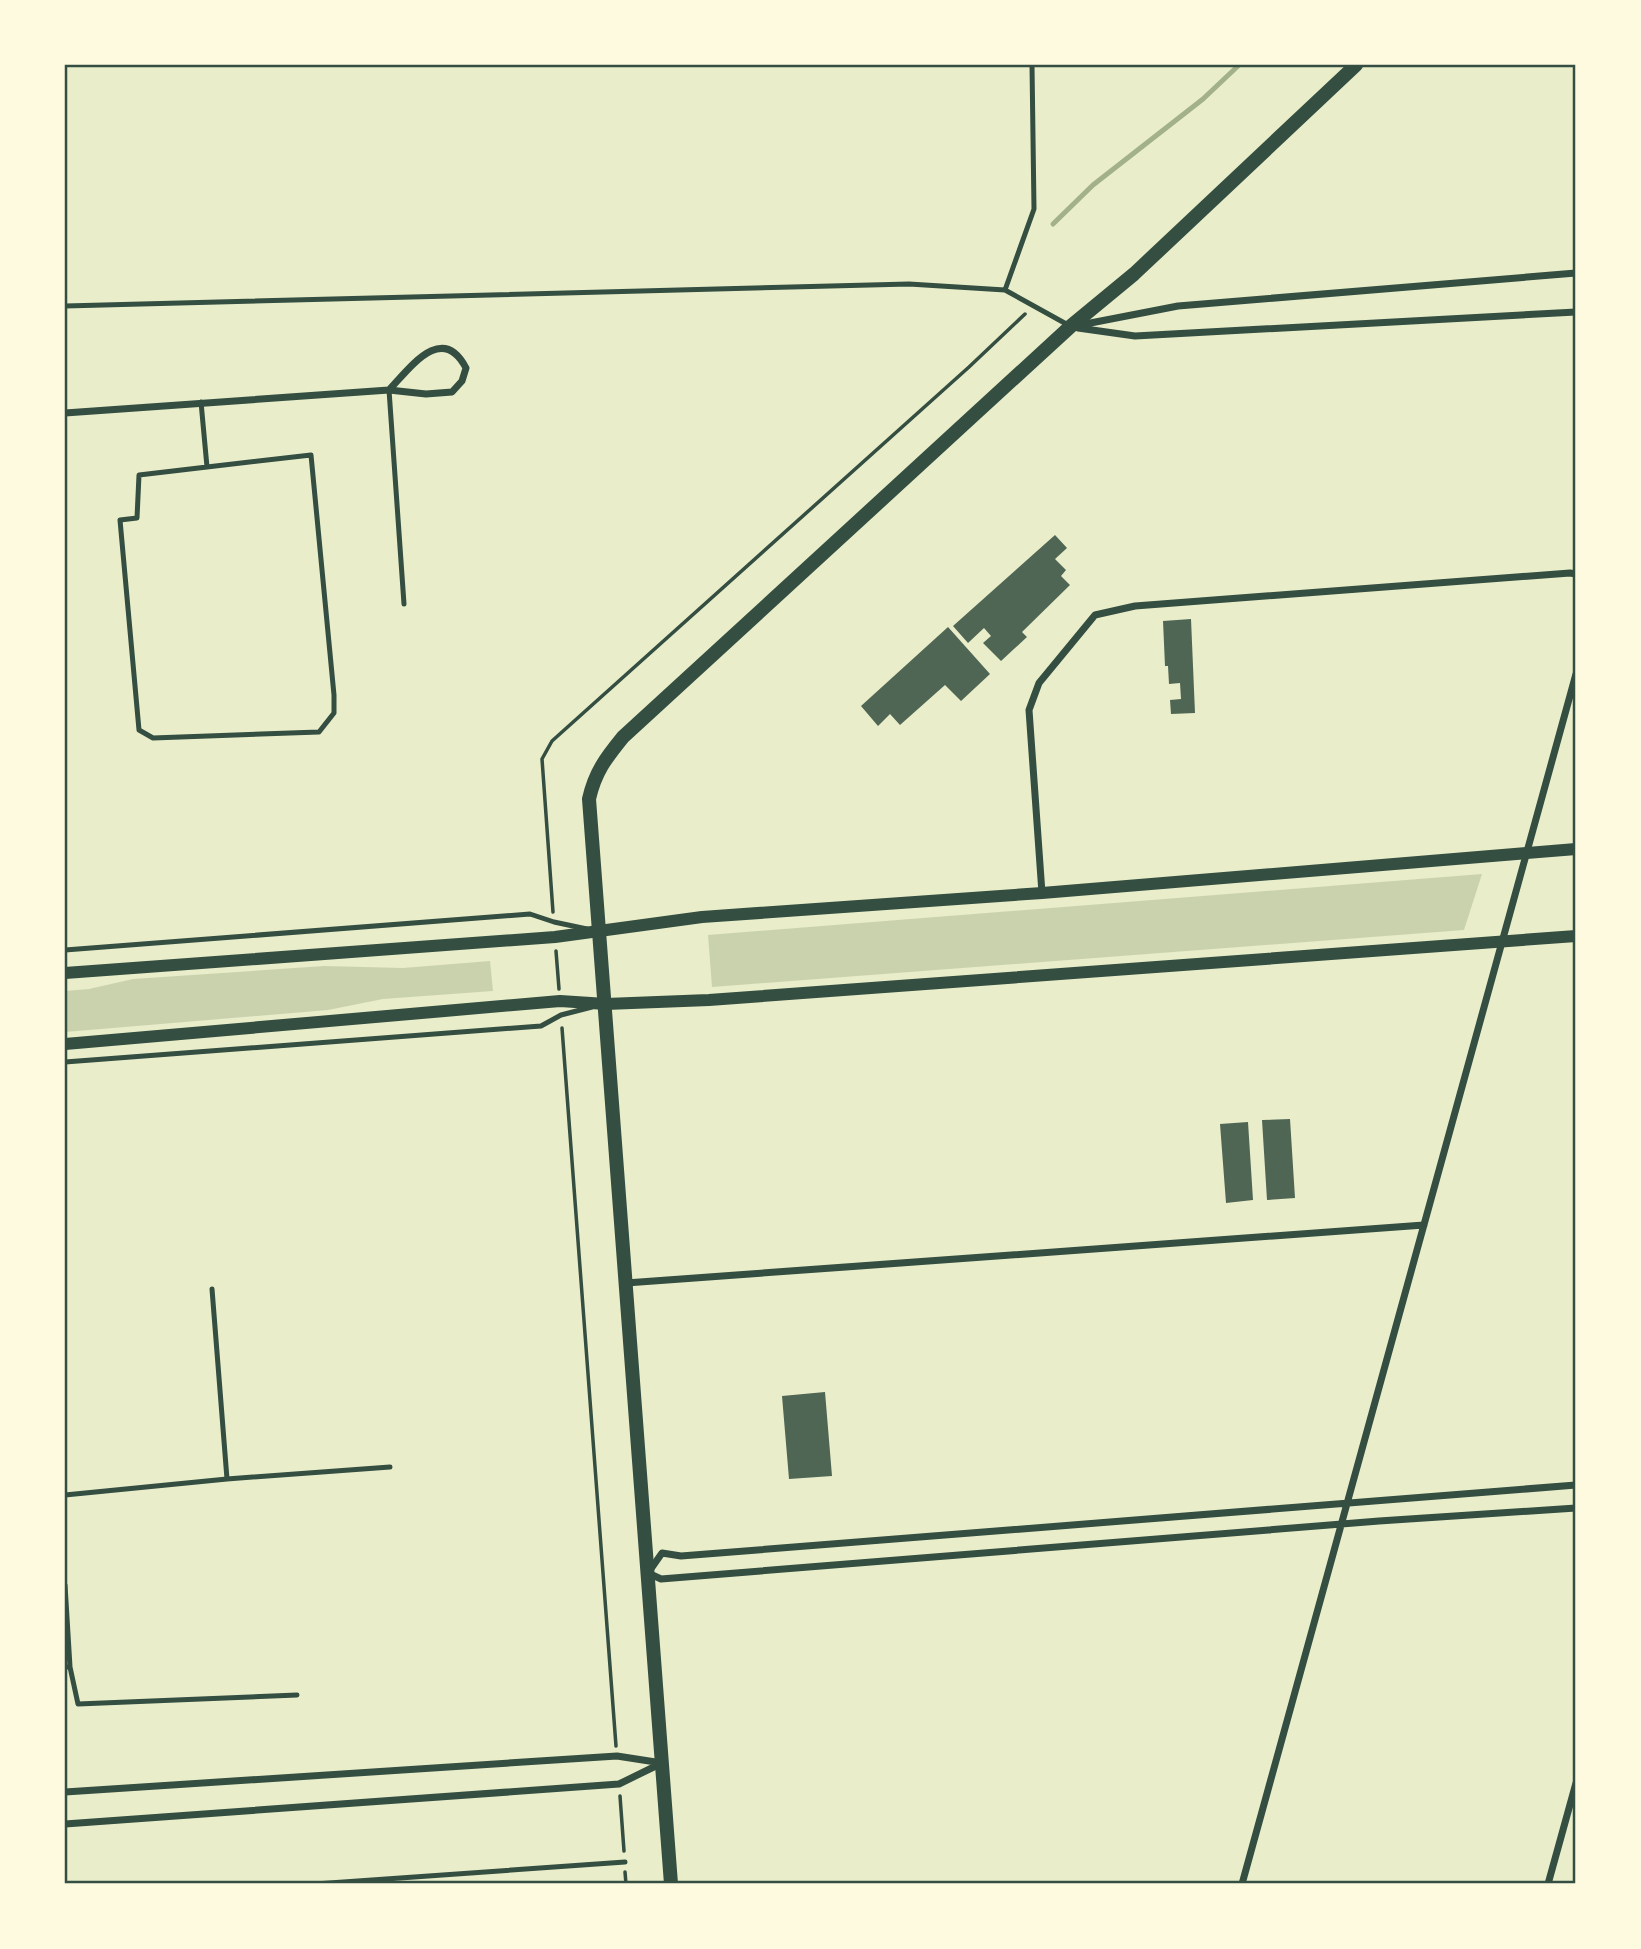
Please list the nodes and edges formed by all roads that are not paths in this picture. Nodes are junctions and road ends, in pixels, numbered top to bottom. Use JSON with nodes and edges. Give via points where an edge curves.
{"nodes":[{"id":1,"x":1032,"y":65,"type":"edge"},
{"id":2,"x":1356,"y":65,"type":"edge"},
{"id":3,"x":1576,"y":273,"type":"edge"},
{"id":4,"x":1004,"y":290,"type":"junction"},
{"id":5,"x":65,"y":306,"type":"edge"},
{"id":6,"x":1576,"y":312,"type":"edge"},
{"id":7,"x":1071,"y":326,"type":"junction"},
{"id":8,"x":389,"y":390,"type":"junction"},
{"id":9,"x":201,"y":402,"type":"junction"},
{"id":10,"x":65,"y":412,"type":"edge"},
{"id":11,"x":206,"y":467,"type":"junction"},
{"id":12,"x":1576,"y":574,"type":"edge"},
{"id":13,"x":404,"y":604,"type":"dead end"},
{"id":14,"x":1576,"y":674,"type":"edge"},
{"id":15,"x":1576,"y":849,"type":"edge"},
{"id":16,"x":1527,"y":854,"type":"junction"},
{"id":17,"x":1042,"y":893,"type":"junction"},
{"id":18,"x":600,"y":931,"type":"junction"},
{"id":19,"x":1576,"y":936,"type":"edge"},
{"id":20,"x":1502,"y":942,"type":"junction"},
{"id":21,"x":65,"y":950,"type":"edge"},
{"id":22,"x":65,"y":973,"type":"edge"},
{"id":23,"x":606,"y":1004,"type":"junction"},
{"id":24,"x":65,"y":1044,"type":"edge"},
{"id":25,"x":65,"y":1062,"type":"edge"},
{"id":26,"x":1424,"y":1225,"type":"junction"},
{"id":27,"x":626,"y":1283,"type":"junction"},
{"id":28,"x":212,"y":1289,"type":"dead end"},
{"id":29,"x":390,"y":1468,"type":"dead end"},
{"id":30,"x":227,"y":1479,"type":"junction"},
{"id":31,"x":1576,"y":1485,"type":"edge"},
{"id":32,"x":65,"y":1495,"type":"edge"},
{"id":33,"x":1347,"y":1505,"type":"junction"},
{"id":34,"x":1576,"y":1508,"type":"edge"},
{"id":35,"x":1341,"y":1524,"type":"junction"},
{"id":36,"x":648,"y":1573,"type":"junction"},
{"id":37,"x":65,"y":1586,"type":"edge"},
{"id":38,"x":68,"y":1667,"type":"edge"},
{"id":39,"x":297,"y":1695,"type":"dead end"},
{"id":40,"x":662,"y":1763,"type":"junction"},
{"id":41,"x":1576,"y":1783,"type":"edge"},
{"id":42,"x":65,"y":1792,"type":"edge"},
{"id":43,"x":65,"y":1824,"type":"edge"},
{"id":44,"x":625,"y":1862,"type":"road end"},
{"id":45,"x":316,"y":1884,"type":"edge"},
{"id":46,"x":671,"y":1884,"type":"edge"},
{"id":47,"x":1242,"y":1884,"type":"edge"},
{"id":48,"x":1548,"y":1884,"type":"edge"}],
"edges":[{"from":1,"to":4,"type":"lane","via":[[1034,209]]},
{"from":2,"to":7,"type":"main road","via":[[1134,274]]},
{"from":3,"to":7,"type":"street","via":[[1178,306]]},
{"from":4,"to":5,"type":"lane","via":[[909,284]]},
{"from":4,"to":7,"type":"lane"},
{"from":6,"to":7,"type":"street","via":[[1135,336]]},
{"from":7,"to":18,"type":"main road","via":[[623,737],[603,762],[589,799]]},
{"from":8,"to":8,"type":"street","via":[[452,392],[466,369],[453,351],[438,348],[424,354]]},
{"from":8,"to":9,"type":"street"},
{"from":8,"to":13,"type":"lane"},
{"from":9,"to":10,"type":"street"},
{"from":9,"to":11,"type":"lane"},
{"from":11,"to":11,"type":"lane","via":[[139,475],[137,518],[120,520],[139,730],[153,738],[319,732],[334,713],[334,695],[311,455]]},
{"from":12,"to":17,"type":"street","via":[[1135,606],[1095,615],[1038,683],[1029,710]]},
{"from":14,"to":16,"type":"street"},
{"from":15,"to":16,"type":"street"},
{"from":16,"to":17,"type":"street"},
{"from":16,"to":20,"type":"street"},
{"from":17,"to":18,"type":"street","via":[[702,917]]},
{"from":18,"to":21,"type":"lane","via":[[530,914]]},
{"from":18,"to":22,"type":"street"},
{"from":18,"to":23,"type":"main road"},
{"from":19,"to":20,"type":"street"},
{"from":20,"to":23,"type":"street"},
{"from":20,"to":26,"type":"street"},
{"from":23,"to":24,"type":"street","via":[[560,1001]]},
{"from":23,"to":25,"type":"lane","via":[[561,1015],[541,1026]]},
{"from":23,"to":27,"type":"main road"},
{"from":26,"to":27,"type":"street"},
{"from":26,"to":33,"type":"street"},
{"from":27,"to":36,"type":"main road"},
{"from":28,"to":30,"type":"lane"},
{"from":29,"to":30,"type":"lane"},
{"from":30,"to":32,"type":"lane"},
{"from":31,"to":33,"type":"street"},
{"from":33,"to":35,"type":"street"},
{"from":33,"to":36,"type":"street","via":[[681,1556],[662,1553]]},
{"from":34,"to":35,"type":"street"},
{"from":35,"to":36,"type":"street","via":[[661,1579]]},
{"from":35,"to":47,"type":"street"},
{"from":36,"to":40,"type":"main road"},
{"from":37,"to":38,"type":"lane"},
{"from":38,"to":39,"type":"lane","via":[[78,1704]]},
{"from":40,"to":42,"type":"street","via":[[617,1756]]},
{"from":40,"to":43,"type":"street","via":[[619,1784]]},
{"from":40,"to":46,"type":"main road"},
{"from":41,"to":48,"type":"street"},
{"from":44,"to":45,"type":"lane"}]}
